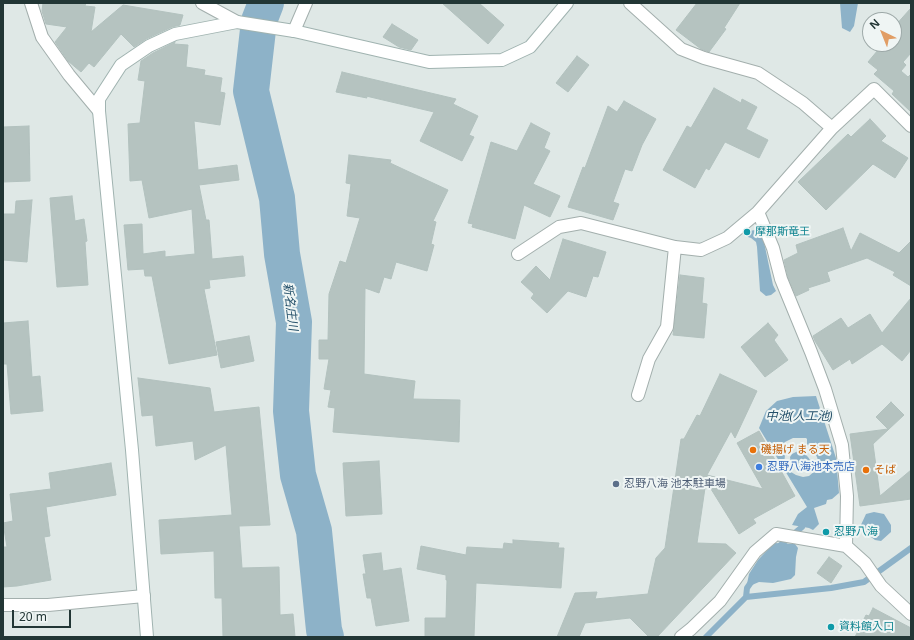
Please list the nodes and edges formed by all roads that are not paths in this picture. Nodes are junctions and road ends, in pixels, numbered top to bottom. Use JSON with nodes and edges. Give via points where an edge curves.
{"nodes":[{"id":1,"x":31,"y":3,"type":"edge"},
{"id":2,"x":202,"y":3,"type":"edge"},
{"id":3,"x":306,"y":3,"type":"edge"},
{"id":4,"x":567,"y":3,"type":"edge"},
{"id":5,"x":630,"y":3,"type":"edge"},
{"id":6,"x":237,"y":22,"type":"junction"},
{"id":7,"x":294,"y":31,"type":"junction"},
{"id":8,"x":99,"y":112,"type":"junction"},
{"id":9,"x":911,"y":126,"type":"edge"},
{"id":10,"x":832,"y":128,"type":"junction"},
{"id":11,"x":758,"y":212,"type":"junction"},
{"id":12,"x":675,"y":247,"type":"junction"},
{"id":13,"x":518,"y":254,"type":"dead end"},
{"id":14,"x":638,"y":395,"type":"dead end"},
{"id":15,"x":846,"y":546,"type":"junction"},
{"id":16,"x":144,"y":596,"type":"junction"},
{"id":17,"x":3,"y":605,"type":"edge"},
{"id":18,"x":911,"y":614,"type":"edge"},
{"id":19,"x":148,"y":637,"type":"edge"},
{"id":20,"x":681,"y":637,"type":"edge"}],
"edges":[{"from":1,"to":8,"type":"street","via":[[42,37]]},
{"from":2,"to":6,"type":"street"},
{"from":3,"to":7,"type":"street"},
{"from":4,"to":7,"type":"street","via":[[530,47],[502,60],[429,62]]},
{"from":5,"to":10,"type":"street","via":[[681,49],[758,73],[803,103]]},
{"from":6,"to":7,"type":"street"},
{"from":6,"to":8,"type":"street","via":[[176,34],[149,46],[121,65],[99,99]]},
{"from":8,"to":16,"type":"street"},
{"from":9,"to":10,"type":"street","via":[[874,89]]},
{"from":10,"to":11,"type":"street"},
{"from":11,"to":12,"type":"street","via":[[727,238],[701,250]]},
{"from":11,"to":15,"type":"street","via":[[773,248],[781,279],[825,389],[842,445],[848,496]]},
{"from":12,"to":13,"type":"street","via":[[581,223],[559,227]]},
{"from":12,"to":14,"type":"street","via":[[668,327],[649,359]]},
{"from":15,"to":18,"type":"street","via":[[865,563],[880,585]]},
{"from":15,"to":20,"type":"street","via":[[776,534],[755,552],[720,601],[692,630]]},
{"from":16,"to":17,"type":"street","via":[[48,605]]},
{"from":16,"to":19,"type":"street"}]}
